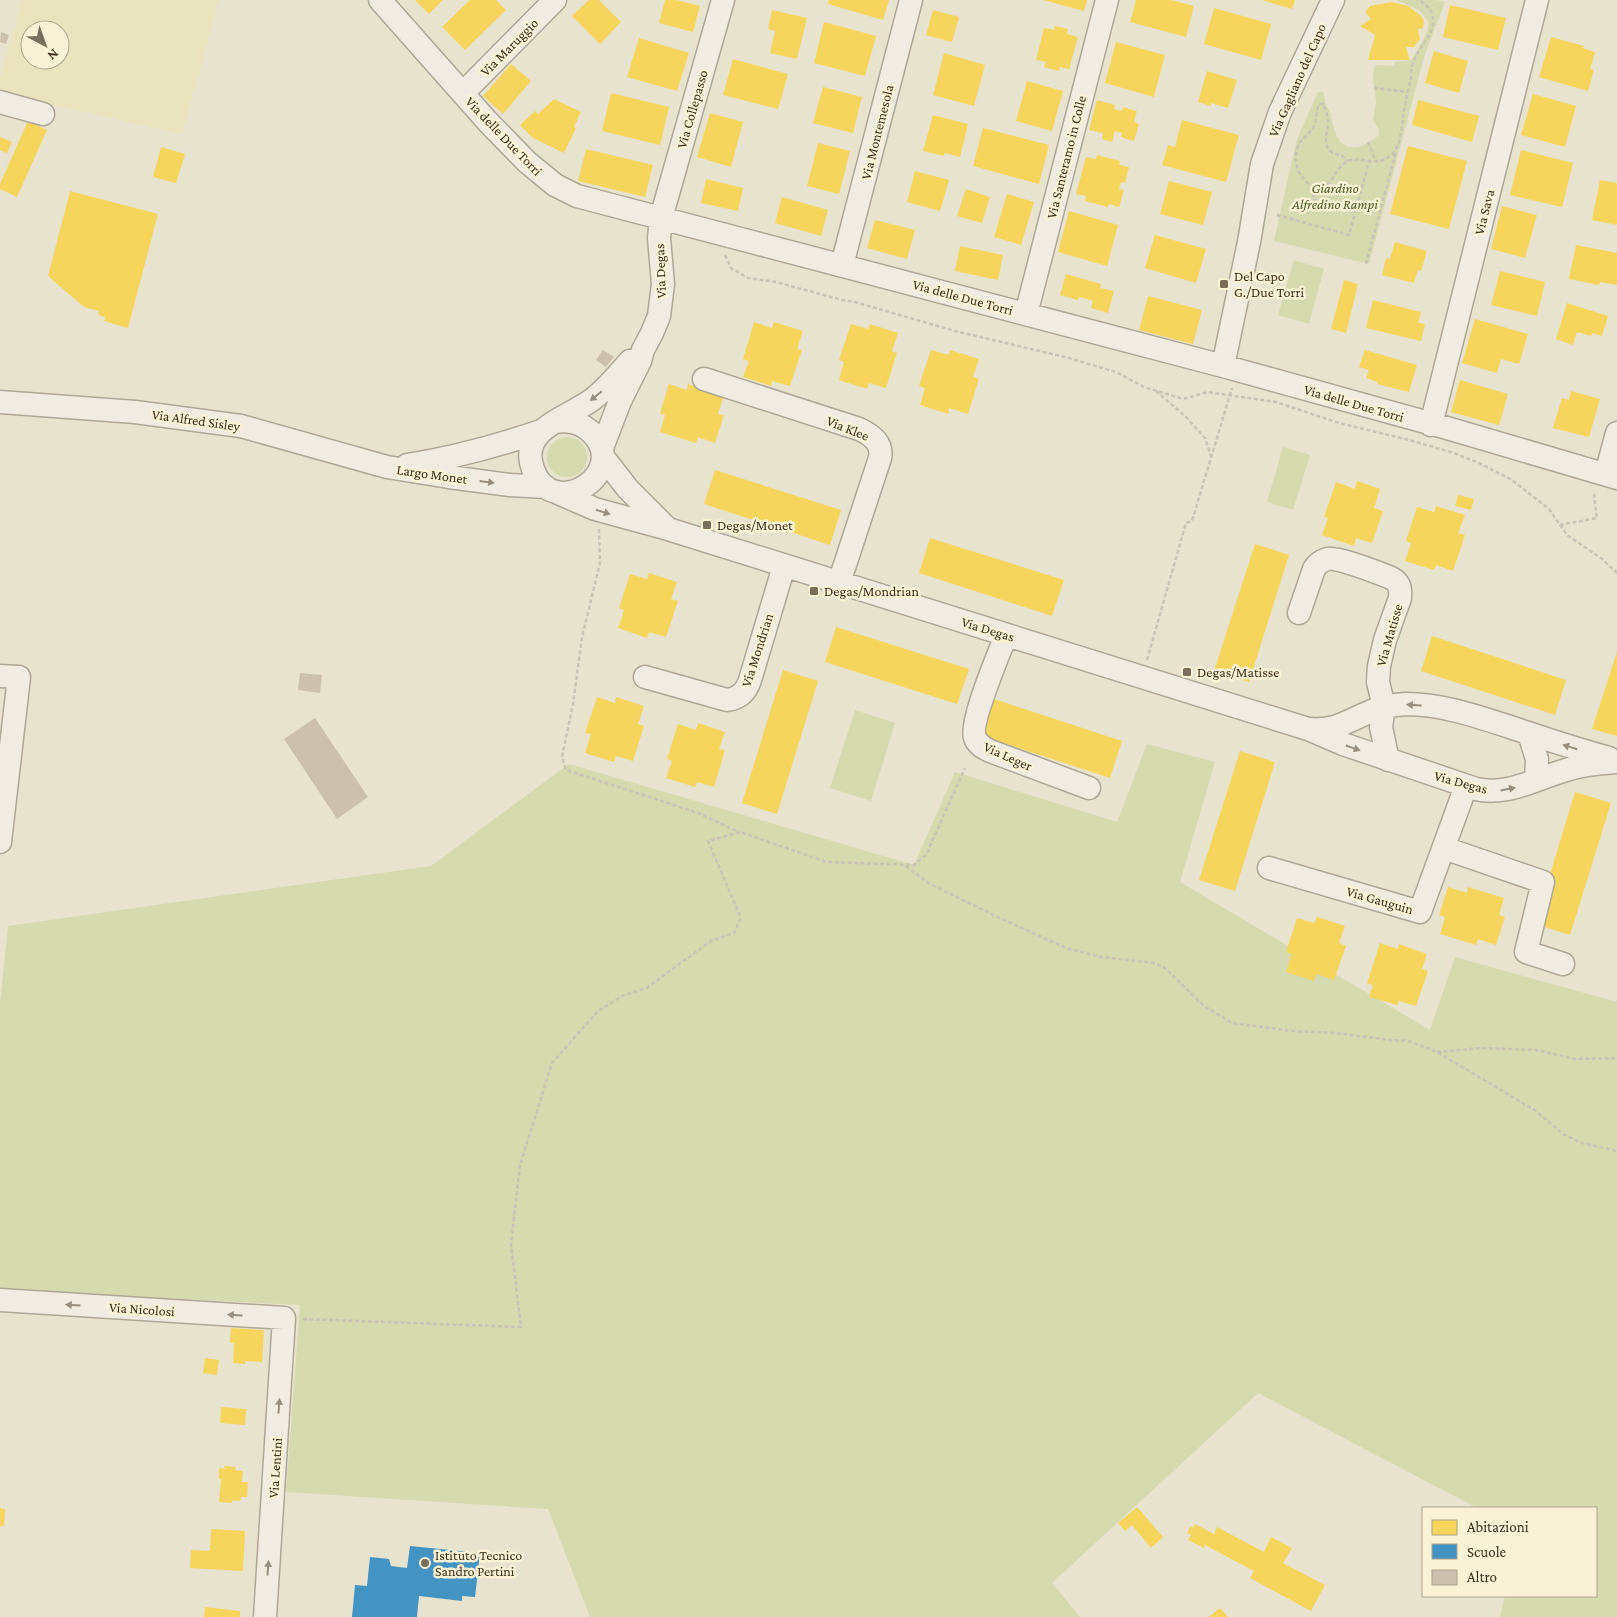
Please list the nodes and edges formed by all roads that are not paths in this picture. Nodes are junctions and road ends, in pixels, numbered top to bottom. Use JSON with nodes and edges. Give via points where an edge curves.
{"nodes":[{"id":1,"x":380,"y":0,"type":"edge"},
{"id":2,"x":554,"y":0,"type":"edge"},
{"id":3,"x":723,"y":0,"type":"edge"},
{"id":4,"x":911,"y":0,"type":"edge"},
{"id":5,"x":1107,"y":0,"type":"edge"},
{"id":6,"x":1333,"y":0,"type":"edge"},
{"id":7,"x":1537,"y":0,"type":"edge"},
{"id":8,"x":463,"y":93,"type":"junction"},
{"id":9,"x":0,"y":102,"type":"edge"},
{"id":10,"x":43,"y":114,"type":"dead end"},
{"id":11,"x":661,"y":218,"type":"junction"},
{"id":12,"x":842,"y":265,"type":"junction"},
{"id":13,"x":1026,"y":314,"type":"junction"},
{"id":14,"x":643,"y":350,"type":"junction"},
{"id":15,"x":1230,"y":368,"type":"junction"},
{"id":16,"x":704,"y":380,"type":"dead end"},
{"id":17,"x":0,"y":402,"type":"edge"},
{"id":18,"x":1431,"y":425,"type":"junction"},
{"id":19,"x":548,"y":427,"type":"junction"},
{"id":20,"x":1617,"y":433,"type":"edge"},
{"id":21,"x":602,"y":453,"type":"junction"},
{"id":22,"x":386,"y":468,"type":"junction"},
{"id":23,"x":1607,"y":475,"type":"edge"},
{"id":24,"x":552,"y":490,"type":"junction"},
{"id":25,"x":668,"y":529,"type":"junction"},
{"id":26,"x":784,"y":566,"type":"junction"},
{"id":27,"x":840,"y":583,"type":"junction"},
{"id":28,"x":1299,"y":613,"type":"dead end"},
{"id":29,"x":1006,"y":635,"type":"junction"},
{"id":30,"x":9,"y":677,"type":"edge"},
{"id":31,"x":646,"y":677,"type":"dead end"},
{"id":32,"x":1384,"y":707,"type":"junction"},
{"id":33,"x":1308,"y":729,"type":"junction"},
{"id":34,"x":1529,"y":734,"type":"junction"},
{"id":35,"x":1388,"y":760,"type":"junction"},
{"id":36,"x":1617,"y":761,"type":"edge"},
{"id":37,"x":1536,"y":780,"type":"junction"},
{"id":38,"x":1466,"y":786,"type":"junction"},
{"id":39,"x":1089,"y":788,"type":"dead end"},
{"id":40,"x":0,"y":842,"type":"edge"},
{"id":41,"x":1444,"y":848,"type":"junction"},
{"id":42,"x":1268,"y":868,"type":"dead end"},
{"id":43,"x":1563,"y":964,"type":"dead end"},
{"id":44,"x":0,"y":1300,"type":"edge"},
{"id":45,"x":284,"y":1318,"type":"joint"},
{"id":46,"x":265,"y":1617,"type":"edge"}],
"edges":[{"from":1,"to":8,"type":"street","name":"Via delle Due Torri"},
{"from":2,"to":8,"type":"street","name":"Via Maruggio"},
{"from":3,"to":11,"type":"street","name":"Via Collepasso"},
{"from":4,"to":12,"type":"street","name":"Via Montemesola"},
{"from":5,"to":13,"type":"street","name":"Via Santeramo in Colle"},
{"from":6,"to":15,"type":"street","name":"Via Gagliano del Capo","via":[[1280,112],[1262,164]]},
{"from":7,"to":18,"type":"street","name":"Via Sava"},
{"from":8,"to":11,"type":"street","name":"Via delle Due Torri","via":[[520,155],[555,185],[577,196]]},
{"from":9,"to":10,"type":"street"},
{"from":11,"to":12,"type":"street","name":"Via delle Due Torri"},
{"from":11,"to":14,"type":"street","name":"Via Degas","via":[[662,304],[655,328]]},
{"from":12,"to":13,"type":"street","name":"Via delle Due Torri"},
{"from":13,"to":15,"type":"street","name":"Via delle Due Torri"},
{"from":14,"to":19,"type":"street","name":"Largo Monet","one_way":true,"via":[[595,397]]},
{"from":14,"to":21,"type":"street","name":"Largo Monet","via":[[614,416]]},
{"from":15,"to":18,"type":"street","name":"Via delle Due Torri"},
{"from":16,"to":27,"type":"street","name":"Via Klee","via":[[868,433],[877,441],[880,458]]},
{"from":17,"to":22,"type":"street","name":"Via Alfred Sisley","via":[[135,412],[241,426]]},
{"from":18,"to":23,"type":"street","name":"Via delle Due Torri"},
{"from":19,"to":21,"type":"street","name":"Largo Monet","via":[[569,421],[582,426],[593,435]]},
{"from":19,"to":22,"type":"street","name":"Largo Monet","via":[[499,445]]},
{"from":19,"to":24,"type":"street","via":[[535,439],[531,464],[534,474]]},
{"from":20,"to":23,"type":"street"},
{"from":21,"to":24,"type":"street","name":"Largo Monet","via":[[602,466],[588,485],[572,492]]},
{"from":21,"to":25,"type":"street","name":"Via Degas","via":[[628,489]]},
{"from":22,"to":24,"type":"street","name":"Largo Monet","one_way":true},
{"from":24,"to":25,"type":"street","name":"Via Degas","one_way":true,"via":[[598,510]]},
{"from":25,"to":26,"type":"street","name":"Via Degas"},
{"from":26,"to":27,"type":"street","name":"Via Degas"},
{"from":26,"to":31,"type":"street","name":"Via Mondrian","via":[[749,684],[740,696],[727,700]]},
{"from":27,"to":29,"type":"street","name":"Via Degas"},
{"from":28,"to":32,"type":"street","name":"Via Matisse","via":[[1314,569],[1327,560],[1389,576],[1396,581],[1400,598],[1379,666],[1378,682]]},
{"from":29,"to":33,"type":"street","name":"Via Degas"},
{"from":29,"to":39,"type":"street","name":"Via Leger","via":[[975,720],[975,738],[990,751]]},
{"from":30,"to":40,"type":"street"},
{"from":32,"to":33,"type":"street","name":"Via Degas","via":[[1342,725]]},
{"from":34,"to":32,"type":"street","name":"Via Degas","one_way":true,"via":[[1448,709],[1407,704]]},
{"from":32,"to":35,"type":"street","via":[[1380,727]]},
{"from":33,"to":35,"type":"street","name":"Via Degas","one_way":true},
{"from":36,"to":34,"type":"street","name":"Via Degas","one_way":true},
{"from":34,"to":37,"type":"street","via":[[1538,759]]},
{"from":35,"to":38,"type":"street","name":"Via Degas"},
{"from":36,"to":37,"type":"street","name":"Via Degas","via":[[1569,769]]},
{"from":38,"to":37,"type":"street","name":"Via Degas","one_way":true,"via":[[1483,791],[1503,790]]},
{"from":38,"to":41,"type":"street","name":"Via Gauguin"},
{"from":41,"to":42,"type":"street","name":"Via Gauguin","via":[[1420,912]]},
{"from":41,"to":43,"type":"street","via":[[1543,882],[1526,952]]},
{"from":45,"to":44,"type":"street","name":"Via Nicolosi","one_way":true},
{"from":46,"to":45,"type":"street","name":"Via Lentini","one_way":true}]}
